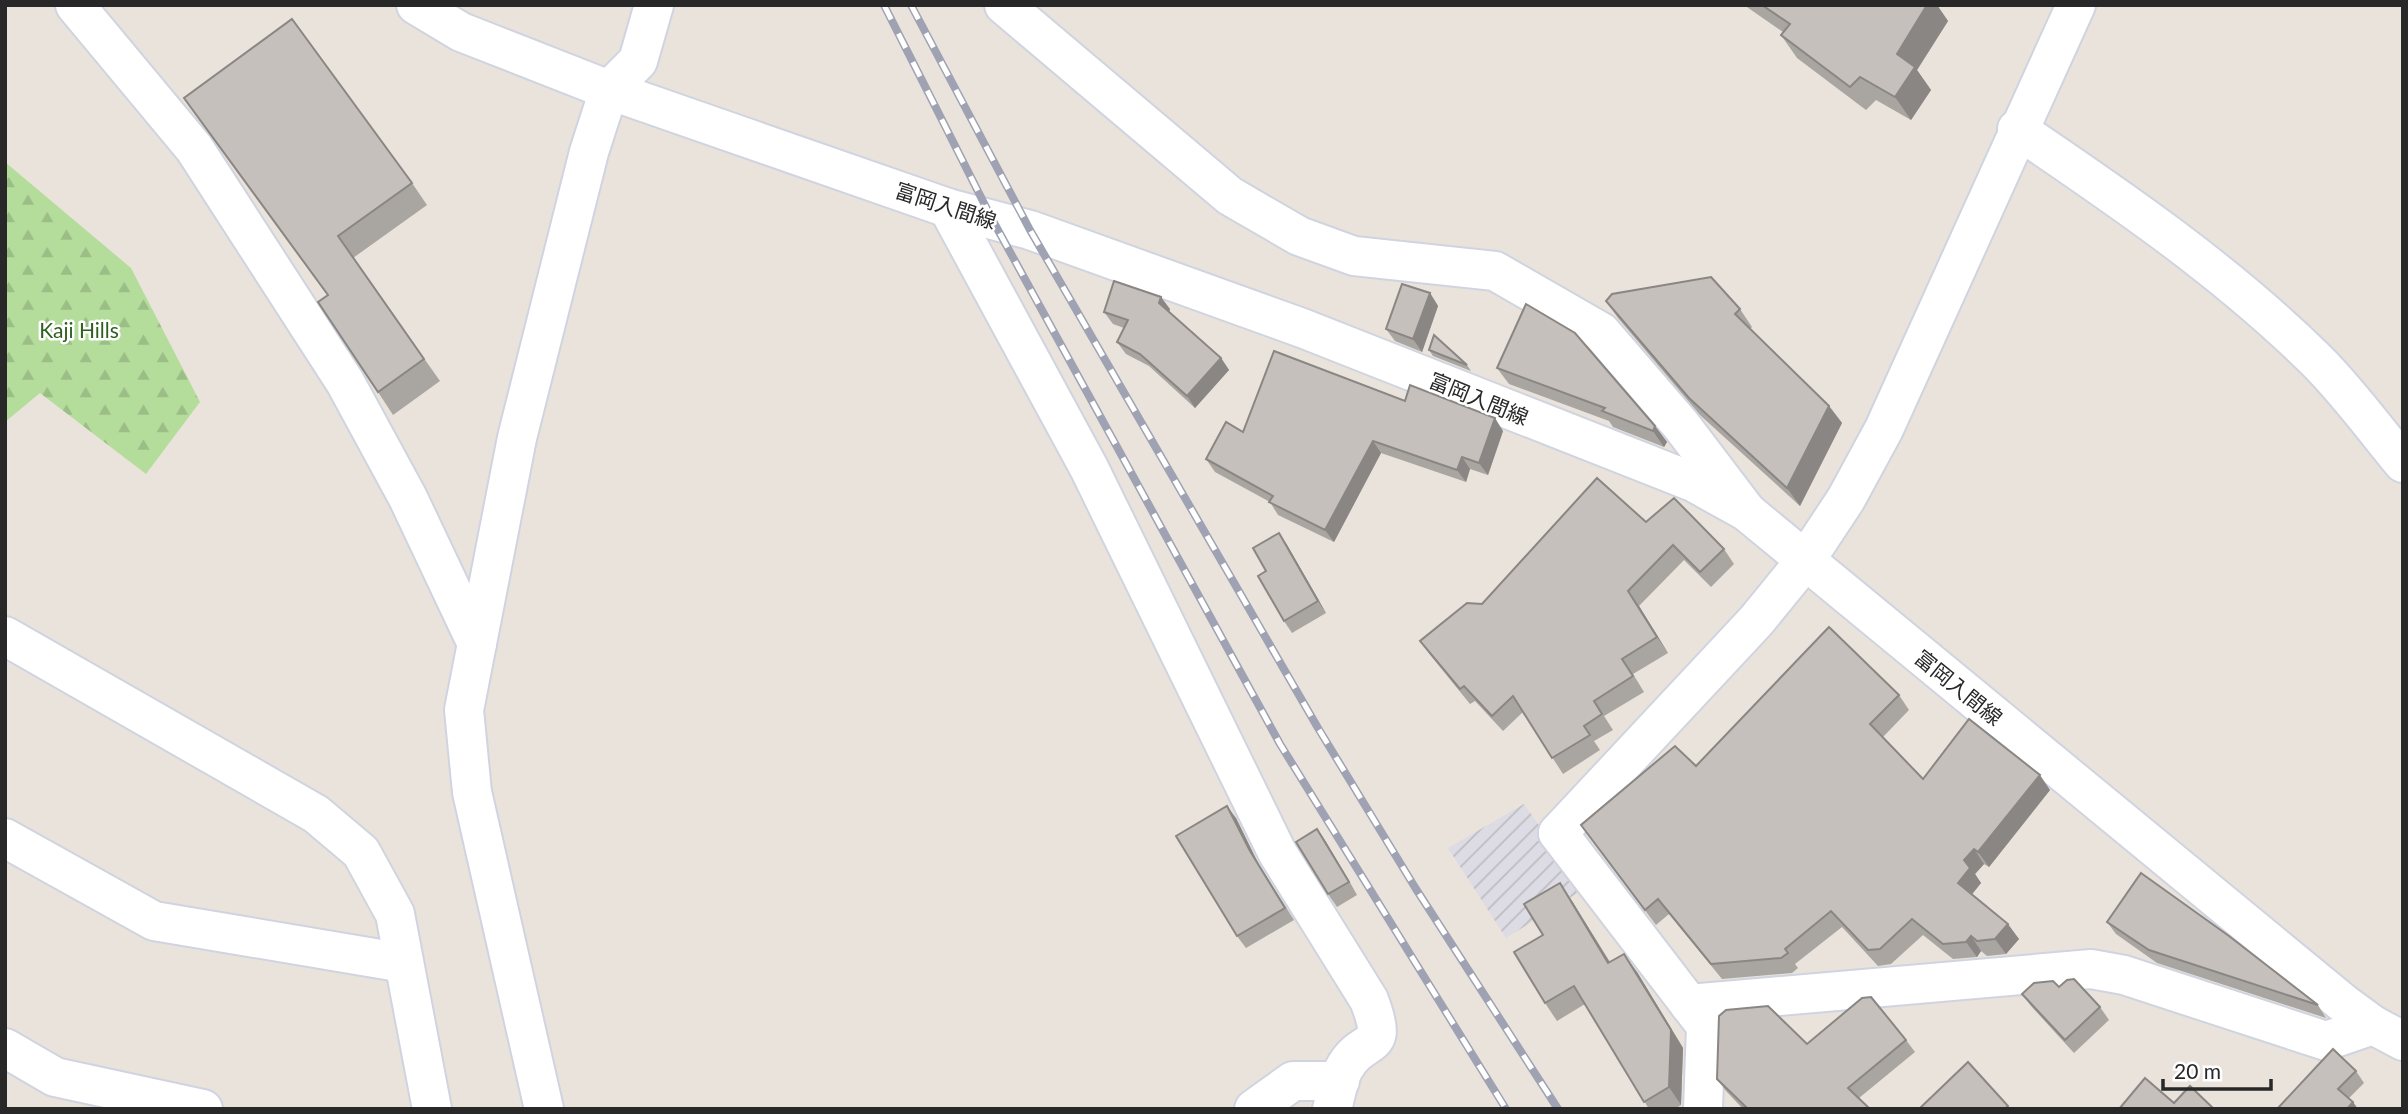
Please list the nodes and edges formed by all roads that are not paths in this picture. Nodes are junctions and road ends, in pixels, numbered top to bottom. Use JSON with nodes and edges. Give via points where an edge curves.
{"nodes":[{"id":1,"x":75,"y":5,"type":"edge"},
{"id":2,"x":416,"y":5,"type":"edge"},
{"id":3,"x":654,"y":5,"type":"edge"},
{"id":4,"x":1004,"y":5,"type":"edge"},
{"id":5,"x":2076,"y":5,"type":"edge"},
{"id":6,"x":609,"y":90,"type":"junction"},
{"id":7,"x":2017,"y":128,"type":"junction"},
{"id":8,"x":948,"y":208,"type":"junction"},
{"id":9,"x":2403,"y":463,"type":"edge"},
{"id":10,"x":1747,"y":512,"type":"junction"},
{"id":11,"x":1805,"y":561,"type":"junction"},
{"id":12,"x":5,"y":636,"type":"edge"},
{"id":13,"x":477,"y":644,"type":"junction"},
{"id":14,"x":5,"y":838,"type":"edge"},
{"id":15,"x":404,"y":963,"type":"junction"},
{"id":16,"x":1689,"y":1004,"type":"junction"},
{"id":17,"x":2388,"y":1033,"type":"edge"},
{"id":18,"x":5,"y":1048,"type":"edge"},
{"id":19,"x":1336,"y":1095,"type":"edge"},
{"id":20,"x":203,"y":1109,"type":"edge"},
{"id":21,"x":432,"y":1109,"type":"edge"},
{"id":22,"x":544,"y":1109,"type":"edge"},
{"id":23,"x":1254,"y":1109,"type":"edge"},
{"id":24,"x":1703,"y":1109,"type":"edge"}],
"edges":[{"from":1,"to":13,"type":"street","via":[[194,148],[331,360],[408,498]]},
{"from":2,"to":6,"type":"street","name":"富岡入間線","via":[[461,33]]},
{"from":3,"to":6,"type":"street","via":[[638,61]]},
{"from":4,"to":10,"type":"street","via":[[1230,195],[1299,236],[1354,256],[1495,271],[1601,332],[1681,425]]},
{"from":5,"to":7,"type":"street"},
{"from":6,"to":8,"type":"street","name":"富岡入間線"},
{"from":6,"to":13,"type":"street","via":[[517,438]]},
{"from":7,"to":9,"type":"street","via":[[2227,280],[2318,362]]},
{"from":7,"to":11,"type":"street","via":[[1884,429]]},
{"from":8,"to":10,"type":"street","name":"富岡入間線","via":[[1030,230],[1302,328],[1693,482]]},
{"from":8,"to":19,"type":"street","via":[[1089,468],[1276,852],[1369,1000],[1378,1024],[1376,1039],[1345,1066]]},
{"from":10,"to":11,"type":"street","name":"富岡入間線"},
{"from":11,"to":16,"type":"street","via":[[1692,694],[1558,833]]},
{"from":11,"to":17,"type":"street","name":"富岡入間線"},
{"from":12,"to":15,"type":"street","via":[[316,814],[360,852],[395,914]]},
{"from":13,"to":22,"type":"street","via":[[464,710],[471,792]]},
{"from":14,"to":15,"type":"street","via":[[154,921]]},
{"from":15,"to":21,"type":"street"},
{"from":16,"to":17,"type":"street","via":[[2091,969],[2123,975],[2326,1041]]},
{"from":16,"to":24,"type":"street","via":[[1706,1026]]},
{"from":18,"to":20,"type":"street","via":[[55,1077]]},
{"from":19,"to":23,"type":"street","via":[[1293,1081]]}]}
